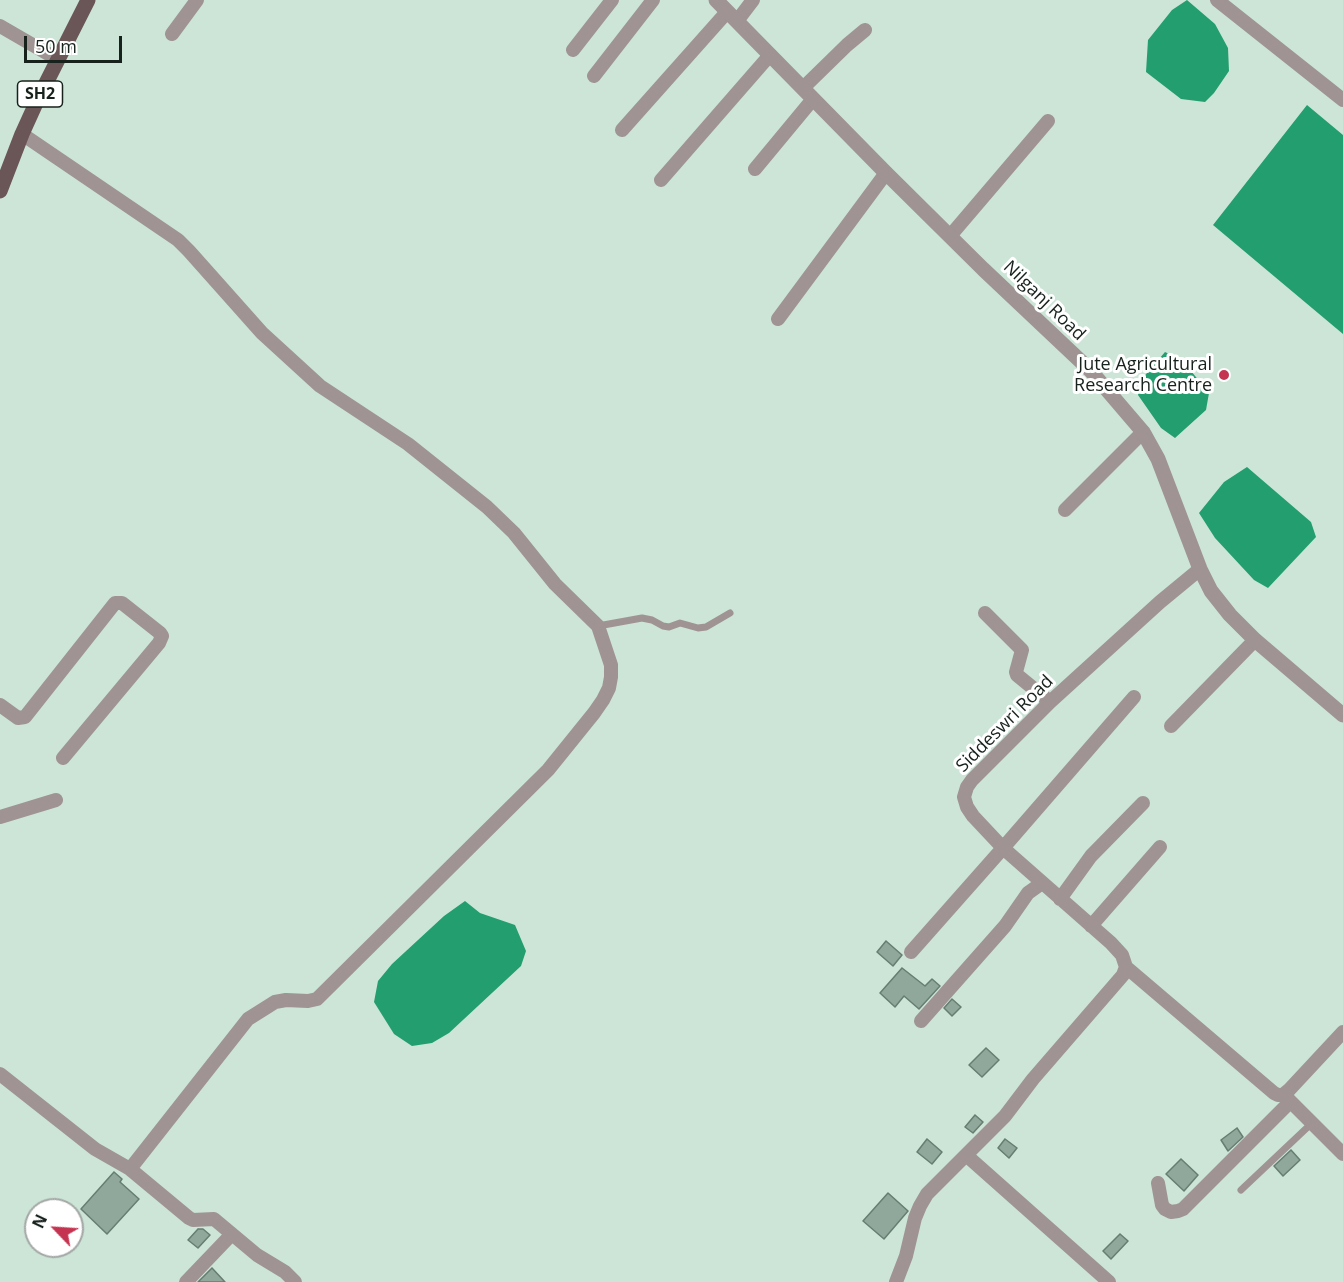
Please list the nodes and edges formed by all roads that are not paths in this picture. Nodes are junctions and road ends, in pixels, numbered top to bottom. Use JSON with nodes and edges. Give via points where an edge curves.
{"nodes":[{"id":1,"x":88,"y":0,"type":"edge"},
{"id":2,"x":197,"y":0,"type":"edge"},
{"id":3,"x":612,"y":0,"type":"edge"},
{"id":4,"x":653,"y":0,"type":"edge"},
{"id":5,"x":716,"y":0,"type":"edge"},
{"id":6,"x":753,"y":0,"type":"edge"},
{"id":7,"x":1217,"y":0,"type":"edge"},
{"id":8,"x":732,"y":16,"type":"junction"},
{"id":9,"x":0,"y":26,"type":"edge"},
{"id":10,"x":865,"y":30,"type":"dead end"},
{"id":11,"x":172,"y":34,"type":"dead end"},
{"id":12,"x":573,"y":50,"type":"dead end"},
{"id":13,"x":771,"y":55,"type":"junction"},
{"id":14,"x":57,"y":59,"type":"junction"},
{"id":15,"x":594,"y":76,"type":"dead end"},
{"id":16,"x":808,"y":93,"type":"junction"},
{"id":17,"x":1343,"y":100,"type":"edge"},
{"id":18,"x":1048,"y":121,"type":"dead end"},
{"id":19,"x":622,"y":130,"type":"dead end"},
{"id":20,"x":22,"y":134,"type":"junction"},
{"id":21,"x":755,"y":169,"type":"dead end"},
{"id":22,"x":885,"y":173,"type":"junction"},
{"id":23,"x":661,"y":180,"type":"dead end"},
{"id":24,"x":0,"y":191,"type":"edge"},
{"id":25,"x":950,"y":236,"type":"junction"},
{"id":26,"x":778,"y":319,"type":"dead end"},
{"id":27,"x":1143,"y":432,"type":"junction"},
{"id":28,"x":1065,"y":510,"type":"dead end"},
{"id":29,"x":1200,"y":569,"type":"junction"},
{"id":30,"x":730,"y":613,"type":"dead end"},
{"id":31,"x":985,"y":613,"type":"dead end"},
{"id":32,"x":598,"y":626,"type":"junction"},
{"id":33,"x":1255,"y":640,"type":"junction"},
{"id":34,"x":1134,"y":697,"type":"dead end"},
{"id":35,"x":1050,"y":702,"type":"junction"},
{"id":36,"x":0,"y":705,"type":"edge"},
{"id":37,"x":1343,"y":715,"type":"edge"},
{"id":38,"x":1171,"y":726,"type":"dead end"},
{"id":39,"x":63,"y":758,"type":"dead end"},
{"id":40,"x":56,"y":800,"type":"dead end"},
{"id":41,"x":1143,"y":804,"type":"dead end"},
{"id":42,"x":0,"y":818,"type":"edge"},
{"id":43,"x":1160,"y":847,"type":"dead end"},
{"id":44,"x":1003,"y":848,"type":"junction"},
{"id":45,"x":1042,"y":883,"type":"junction"},
{"id":46,"x":1060,"y":899,"type":"junction"},
{"id":47,"x":1091,"y":926,"type":"junction"},
{"id":48,"x":910,"y":952,"type":"dead end"},
{"id":49,"x":1126,"y":967,"type":"junction"},
{"id":50,"x":921,"y":1021,"type":"dead end"},
{"id":51,"x":1343,"y":1032,"type":"edge"},
{"id":52,"x":0,"y":1074,"type":"edge"},
{"id":53,"x":1287,"y":1099,"type":"junction"},
{"id":54,"x":1312,"y":1123,"type":"junction"},
{"id":55,"x":1343,"y":1154,"type":"edge"},
{"id":56,"x":966,"y":1155,"type":"junction"},
{"id":57,"x":130,"y":1169,"type":"junction"},
{"id":58,"x":1158,"y":1183,"type":"dead end"},
{"id":59,"x":1241,"y":1191,"type":"dead end"},
{"id":60,"x":231,"y":1235,"type":"junction"},
{"id":61,"x":186,"y":1282,"type":"edge"},
{"id":62,"x":295,"y":1282,"type":"edge"},
{"id":63,"x":896,"y":1282,"type":"edge"},
{"id":64,"x":1109,"y":1282,"type":"edge"}],
"edges":[{"from":1,"to":14,"type":"main road","number":"SH2"},
{"from":2,"to":11,"type":"street"},
{"from":3,"to":12,"type":"street"},
{"from":4,"to":15,"type":"street"},
{"from":5,"to":8,"type":"street","name":"Nilganj Road"},
{"from":6,"to":8,"type":"street"},
{"from":7,"to":17,"type":"street"},
{"from":8,"to":13,"type":"street","name":"Nilganj Road"},
{"from":8,"to":19,"type":"street"},
{"from":9,"to":14,"type":"street"},
{"from":10,"to":16,"type":"street","via":[[847,45]]},
{"from":13,"to":16,"type":"street","name":"Nilganj Road"},
{"from":13,"to":23,"type":"street"},
{"from":14,"to":20,"type":"main road","number":"SH2"},
{"from":16,"to":21,"type":"street"},
{"from":16,"to":22,"type":"street","name":"Nilganj Road"},
{"from":18,"to":25,"type":"street"},
{"from":20,"to":24,"type":"main road","number":"SH2"},
{"from":20,"to":32,"type":"street","via":[[178,240],[262,333],[320,386],[424,455],[497,516],[555,584]]},
{"from":22,"to":25,"type":"street","name":"Nilganj Road"},
{"from":22,"to":26,"type":"street"},
{"from":25,"to":27,"type":"street","name":"Nilganj Road","via":[[1089,370]]},
{"from":27,"to":28,"type":"street"},
{"from":27,"to":29,"type":"street","name":"Nilganj Road","via":[[1158,459]]},
{"from":29,"to":33,"type":"street","name":"Nilganj Road","via":[[1211,591]]},
{"from":29,"to":35,"type":"street","name":"Siddeswri Road"},
{"from":30,"to":32,"type":"lane","via":[[698,628],[680,623],[666,627],[642,618]]},
{"from":31,"to":35,"type":"street","via":[[1022,650],[1017,675]]},
{"from":32,"to":57,"type":"street","via":[[611,665],[609,688],[548,770],[317,999],[275,1002],[248,1019]]},
{"from":33,"to":37,"type":"street","name":"Nilganj Road"},
{"from":33,"to":38,"type":"street"},
{"from":34,"to":44,"type":"street"},
{"from":35,"to":44,"type":"street","name":"Siddeswri Road","via":[[967,787],[967,807]]},
{"from":36,"to":39,"type":"street","via":[[18,718],[25,717],[115,603],[122,603],[159,633],[159,643]]},
{"from":40,"to":42,"type":"street"},
{"from":41,"to":46,"type":"street","via":[[1091,856]]},
{"from":43,"to":47,"type":"street"},
{"from":44,"to":45,"type":"street","name":"Siddeswri Road"},
{"from":44,"to":48,"type":"street"},
{"from":45,"to":46,"type":"street","name":"Siddeswri Road"},
{"from":45,"to":50,"type":"street","via":[[1028,893],[1005,926]]},
{"from":46,"to":47,"type":"street","name":"Siddeswri Road"},
{"from":47,"to":49,"type":"street","name":"Siddeswri Road","via":[[1122,955]]},
{"from":49,"to":53,"type":"street","name":"Siddeswri Road","via":[[1274,1093]]},
{"from":49,"to":56,"type":"street","via":[[1005,1116]]},
{"from":51,"to":53,"type":"street","via":[[1289,1090]]},
{"from":52,"to":57,"type":"street","via":[[94,1149]]},
{"from":53,"to":54,"type":"street","name":"Siddeswri Road"},
{"from":53,"to":58,"type":"street","via":[[1183,1209],[1165,1209]]},
{"from":54,"to":55,"type":"street","name":"Siddeswri Road"},
{"from":54,"to":59,"type":"lane"},
{"from":56,"to":63,"type":"street","via":[[920,1206]]},
{"from":56,"to":64,"type":"street"},
{"from":57,"to":60,"type":"street","via":[[189,1218],[214,1219]]},
{"from":60,"to":61,"type":"street"},
{"from":60,"to":62,"type":"street"}]}
